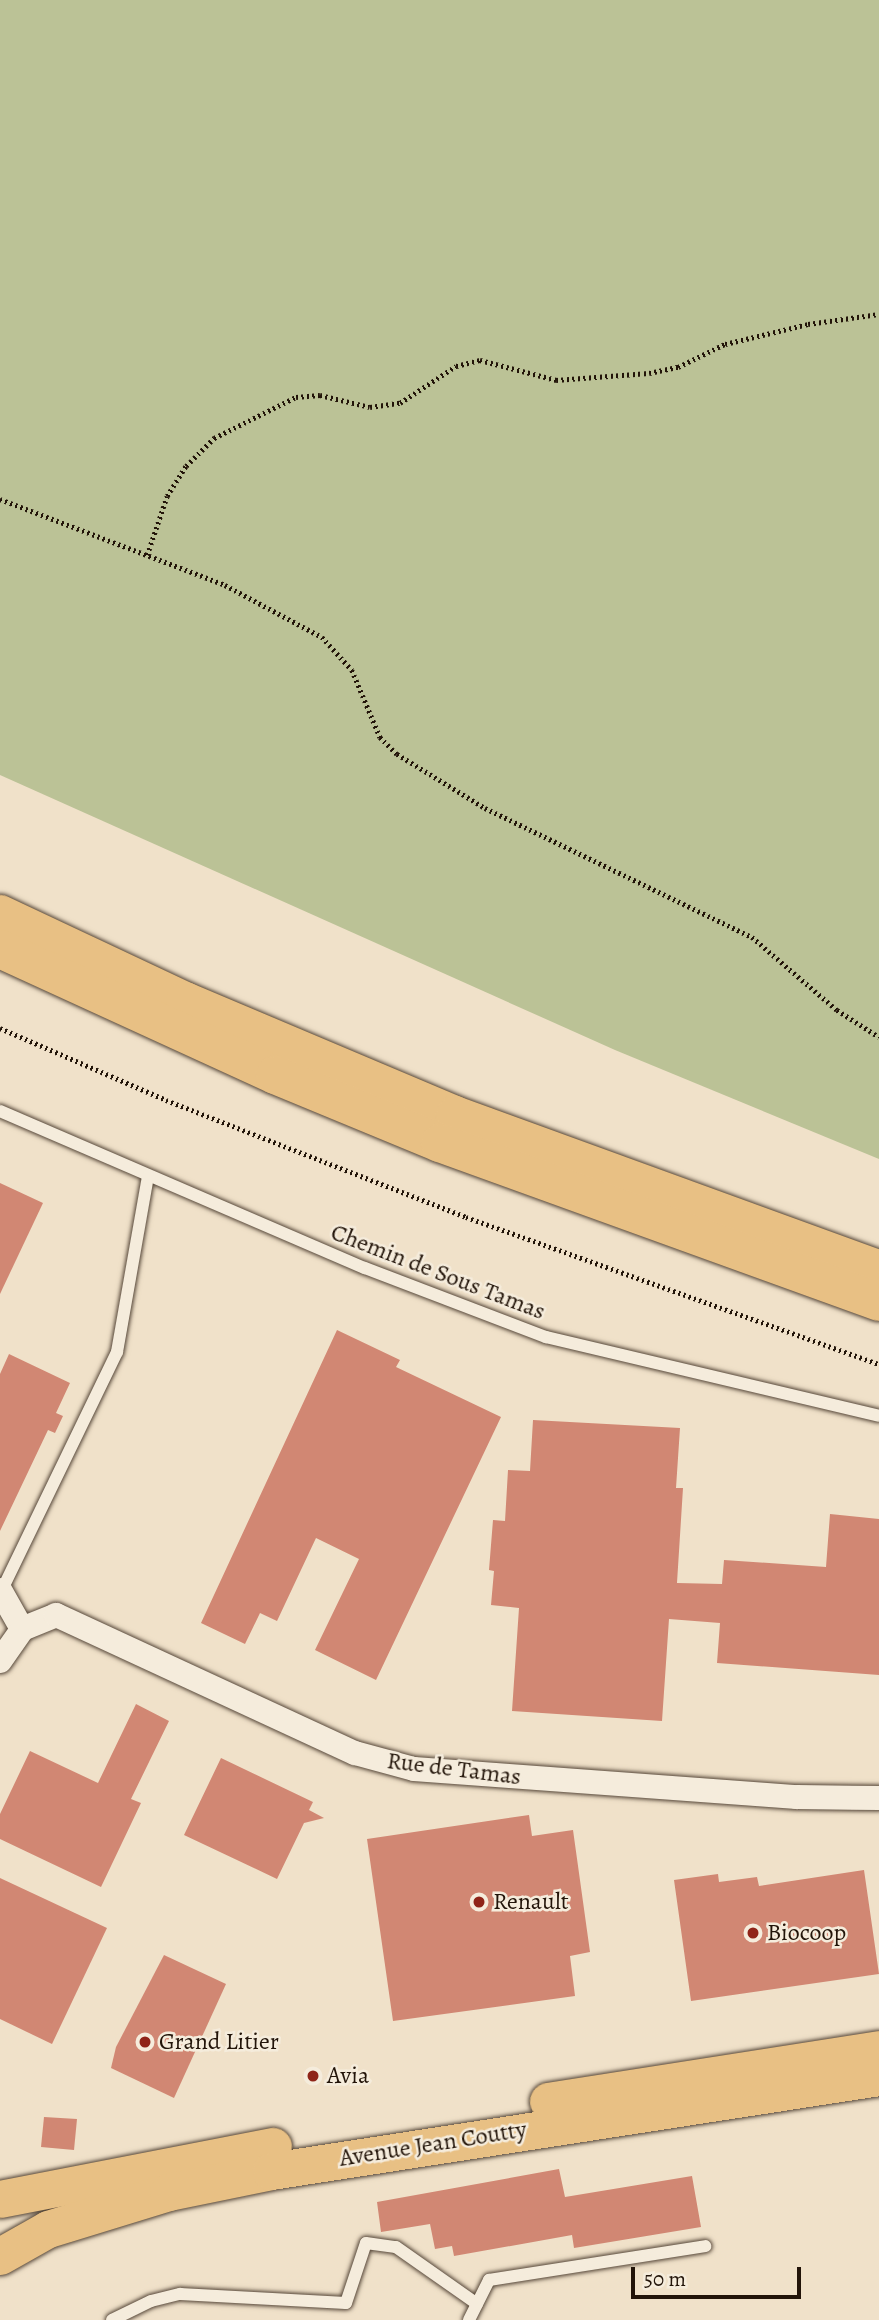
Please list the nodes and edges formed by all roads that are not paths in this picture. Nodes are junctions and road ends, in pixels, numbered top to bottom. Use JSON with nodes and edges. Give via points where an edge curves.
{"nodes":[{"id":1,"x":0,"y":914,"type":"edge"},
{"id":2,"x":0,"y":948,"type":"edge"},
{"id":3,"x":0,"y":1111,"type":"edge"},
{"id":4,"x":148,"y":1177,"type":"junction"},
{"id":5,"x":879,"y":1269,"type":"edge"},
{"id":6,"x":879,"y":1302,"type":"edge"},
{"id":7,"x":879,"y":1416,"type":"edge"},
{"id":8,"x":1,"y":1591,"type":"edge"},
{"id":9,"x":22,"y":1629,"type":"junction"},
{"id":10,"x":0,"y":1661,"type":"edge"},
{"id":11,"x":879,"y":1798,"type":"edge"},
{"id":12,"x":879,"y":2049,"type":"edge"},
{"id":13,"x":879,"y":2077,"type":"edge"},
{"id":14,"x":0,"y":2199,"type":"edge"},
{"id":15,"x":705,"y":2246,"type":"dead end"},
{"id":16,"x":0,"y":2256,"type":"edge"},
{"id":17,"x":477,"y":2304,"type":"junction"},
{"id":18,"x":113,"y":2320,"type":"edge"},
{"id":19,"x":469,"y":2320,"type":"edge"}],
"edges":[{"from":1,"to":5,"type":"highway","via":[[197,1007],[456,1115]]},
{"from":2,"to":6,"type":"highway","via":[[275,1075],[440,1143]]},
{"from":3,"to":4,"type":"lane","name":"Chemin de Sous Tamas"},
{"from":4,"to":7,"type":"lane","name":"Chemin de Sous Tamas","via":[[546,1337]]},
{"from":4,"to":8,"type":"lane","via":[[117,1352]]},
{"from":8,"to":9,"type":"street"},
{"from":9,"to":10,"type":"street"},
{"from":9,"to":11,"type":"street","name":"Rue de Tamas","via":[[56,1615],[69,1618],[355,1753],[414,1769],[797,1797]]},
{"from":12,"to":14,"type":"main road","name":"Avenue Jean Coutty","via":[[173,2163]]},
{"from":13,"to":16,"type":"main road","name":"Avenue Jean Coutty","via":[[271,2171],[169,2192],[48,2229]]},
{"from":15,"to":17,"type":"lane","via":[[489,2280]]},
{"from":17,"to":18,"type":"lane","via":[[396,2247],[366,2243],[346,2302],[180,2294],[150,2301]]},
{"from":17,"to":19,"type":"lane"}]}
